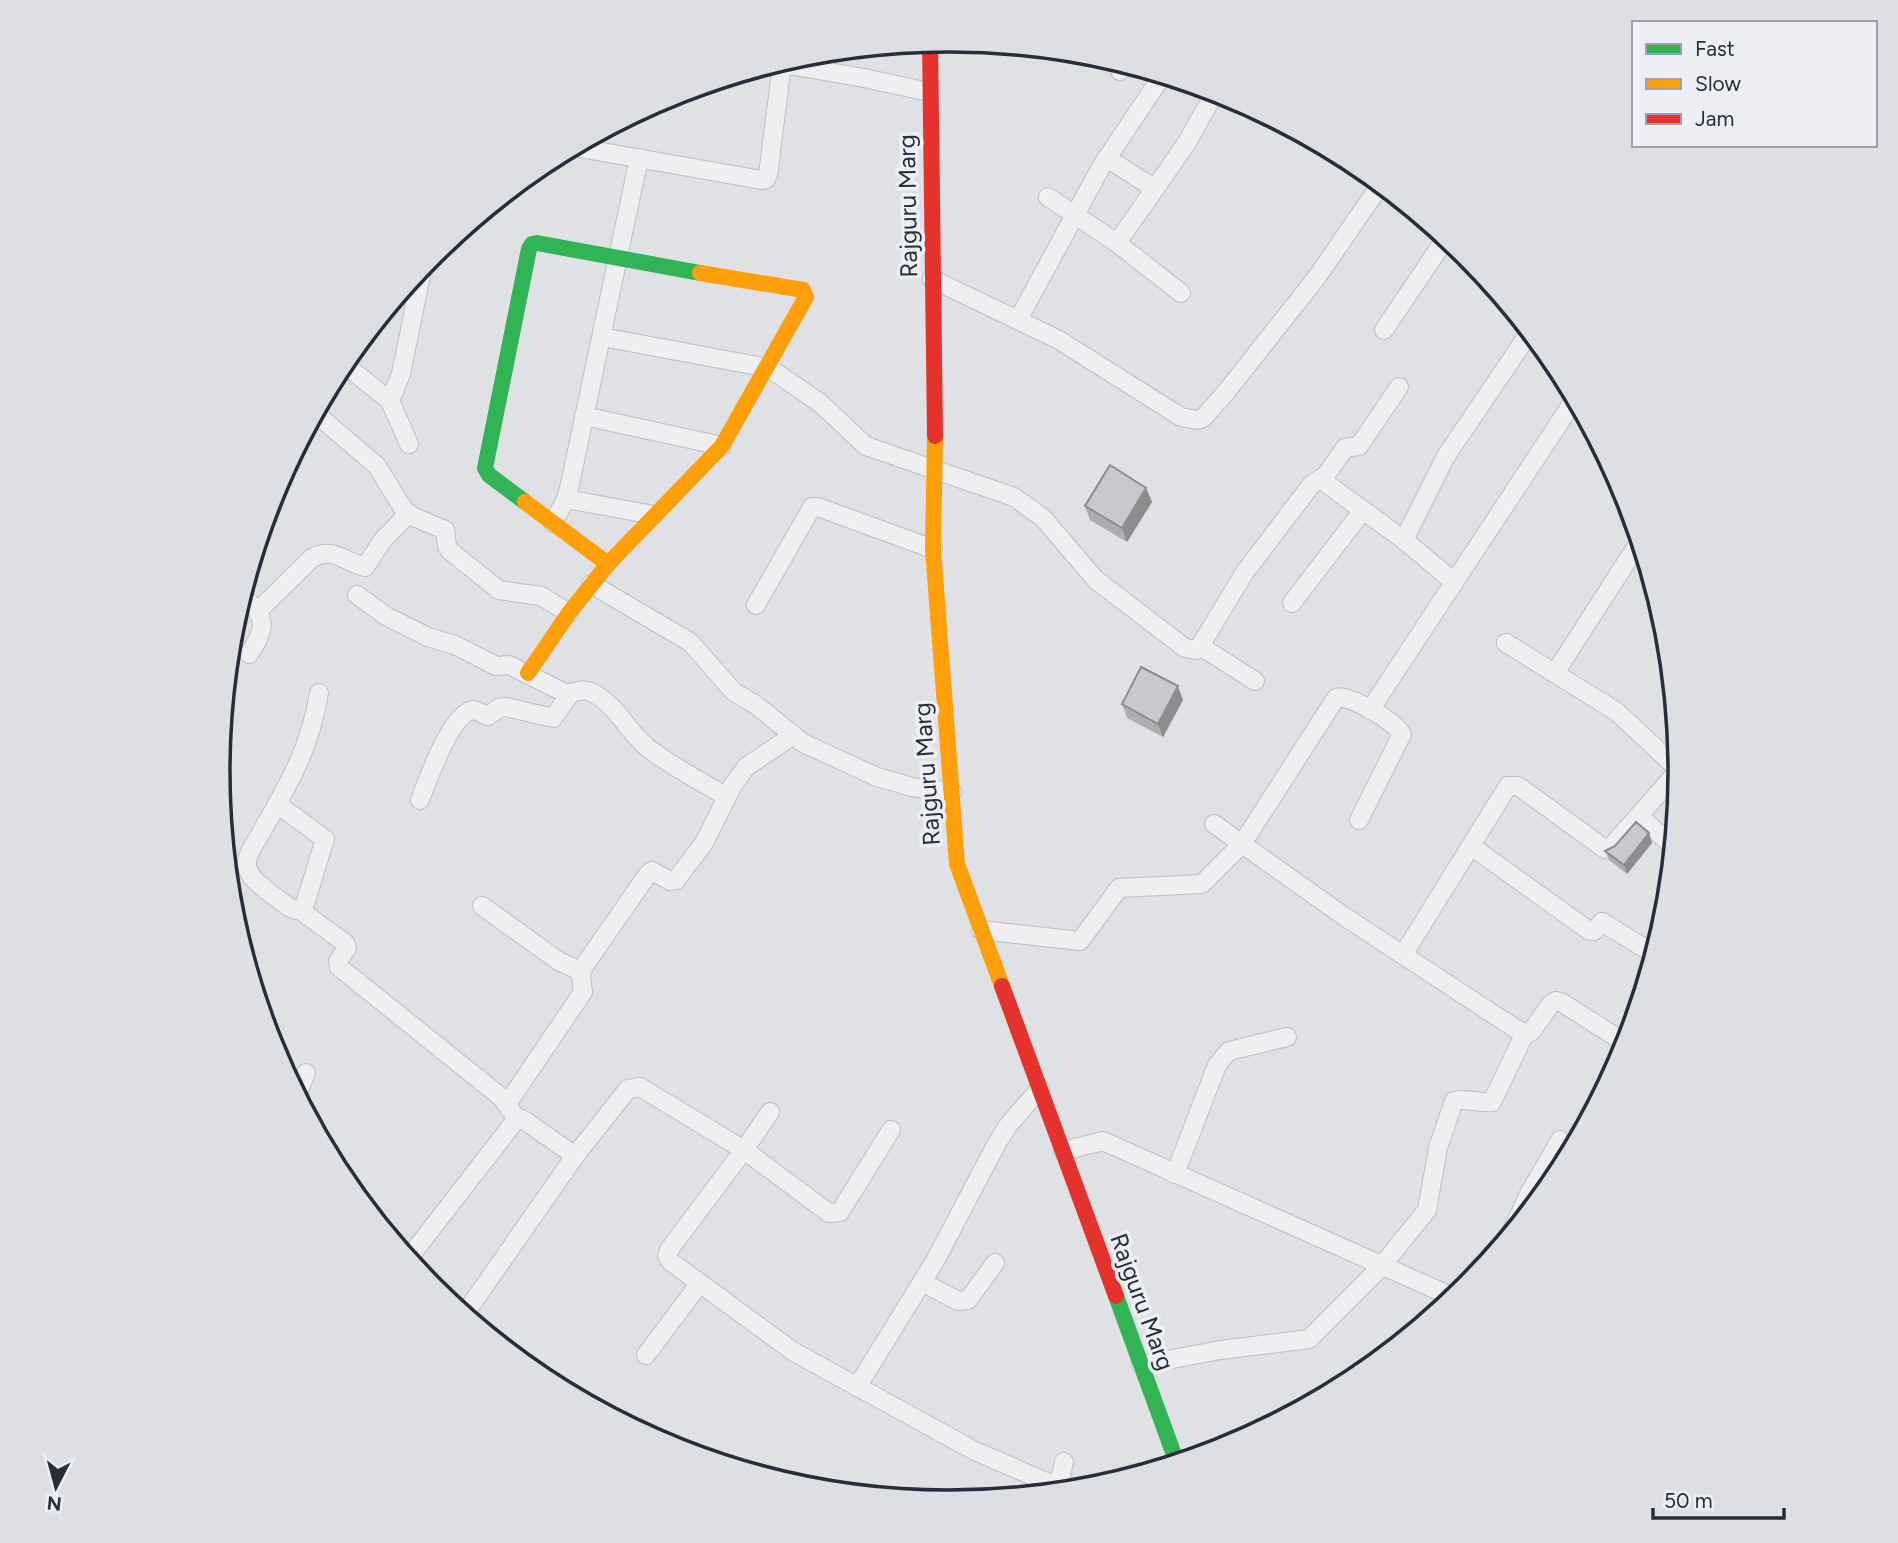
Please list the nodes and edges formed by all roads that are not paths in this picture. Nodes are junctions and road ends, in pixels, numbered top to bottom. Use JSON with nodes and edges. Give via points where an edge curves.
{"nodes":[{"id":1,"x":930,"y":53,"type":"edge"},
{"id":2,"x":802,"y":68,"type":"edge"},
{"id":3,"x":779,"y":73,"type":"edge"},
{"id":4,"x":1157,"y":84,"type":"edge"},
{"id":5,"x":929,"y":92,"type":"junction"},
{"id":6,"x":1210,"y":102,"type":"edge"},
{"id":7,"x":588,"y":149,"type":"edge"},
{"id":8,"x":639,"y":158,"type":"junction"},
{"id":9,"x":1107,"y":158,"type":"junction"},
{"id":10,"x":1155,"y":189,"type":"junction"},
{"id":11,"x":1375,"y":193,"type":"edge"},
{"id":12,"x":1048,"y":197,"type":"dead end"},
{"id":13,"x":1074,"y":214,"type":"junction"},
{"id":14,"x":1117,"y":243,"type":"junction"},
{"id":15,"x":1440,"y":247,"type":"edge"},
{"id":16,"x":618,"y":259,"type":"junction"},
{"id":17,"x":932,"y":279,"type":"junction"},
{"id":18,"x":419,"y":286,"type":"edge"},
{"id":19,"x":1181,"y":293,"type":"dead end"},
{"id":20,"x":1018,"y":320,"type":"junction"},
{"id":21,"x":1384,"y":330,"type":"dead end"},
{"id":22,"x":601,"y":337,"type":"junction"},
{"id":23,"x":1524,"y":341,"type":"edge"},
{"id":24,"x":769,"y":368,"type":"junction"},
{"id":25,"x":352,"y":370,"type":"edge"},
{"id":26,"x":1399,"y":387,"type":"dead end"},
{"id":27,"x":390,"y":401,"type":"junction"},
{"id":28,"x":1569,"y":408,"type":"edge"},
{"id":29,"x":584,"y":416,"type":"junction"},
{"id":30,"x":322,"y":420,"type":"edge"},
{"id":31,"x":409,"y":444,"type":"dead end"},
{"id":32,"x":722,"y":446,"type":"junction"},
{"id":33,"x":935,"y":470,"type":"junction"},
{"id":34,"x":1323,"y":479,"type":"junction"},
{"id":35,"x":566,"y":499,"type":"junction"},
{"id":36,"x":1363,"y":510,"type":"junction"},
{"id":37,"x":408,"y":514,"type":"junction"},
{"id":38,"x":654,"y":515,"type":"junction"},
{"id":39,"x":553,"y":523,"type":"junction"},
{"id":40,"x":1404,"y":540,"type":"junction"},
{"id":41,"x":933,"y":549,"type":"junction"},
{"id":42,"x":1633,"y":551,"type":"edge"},
{"id":43,"x":608,"y":564,"type":"junction"},
{"id":44,"x":1454,"y":582,"type":"junction"},
{"id":45,"x":591,"y":584,"type":"junction"},
{"id":46,"x":357,"y":595,"type":"dead end"},
{"id":47,"x":250,"y":603,"type":"edge"},
{"id":48,"x":1292,"y":603,"type":"dead end"},
{"id":49,"x":756,"y":605,"type":"dead end"},
{"id":50,"x":258,"y":611,"type":"junction"},
{"id":51,"x":569,"y":613,"type":"junction"},
{"id":52,"x":1506,"y":643,"type":"dead end"},
{"id":53,"x":1200,"y":646,"type":"junction"},
{"id":54,"x":249,"y":654,"type":"dead end"},
{"id":55,"x":528,"y":673,"type":"junction"},
{"id":56,"x":1555,"y":673,"type":"junction"},
{"id":57,"x":1255,"y":681,"type":"dead end"},
{"id":58,"x":318,"y":693,"type":"dead end"},
{"id":59,"x":570,"y":694,"type":"junction"},
{"id":60,"x":1370,"y":710,"type":"junction"},
{"id":61,"x":792,"y":736,"type":"junction"},
{"id":62,"x":1668,"y":766,"type":"edge"},
{"id":63,"x":1667,"y":786,"type":"edge"},
{"id":64,"x":952,"y":792,"type":"junction"},
{"id":65,"x":727,"y":797,"type":"junction"},
{"id":66,"x":420,"y":800,"type":"dead end"},
{"id":67,"x":277,"y":804,"type":"junction"},
{"id":68,"x":1639,"y":816,"type":"junction"},
{"id":69,"x":1359,"y":820,"type":"dead end"},
{"id":70,"x":1214,"y":824,"type":"dead end"},
{"id":71,"x":1664,"y":838,"type":"edge"},
{"id":72,"x":1242,"y":844,"type":"junction"},
{"id":73,"x":1471,"y":846,"type":"junction"},
{"id":74,"x":482,"y":906,"type":"dead end"},
{"id":75,"x":303,"y":910,"type":"junction"},
{"id":76,"x":981,"y":930,"type":"junction"},
{"id":77,"x":1646,"y":949,"type":"edge"},
{"id":78,"x":1403,"y":955,"type":"junction"},
{"id":79,"x":582,"y":971,"type":"junction"},
{"id":80,"x":1525,"y":1033,"type":"junction"},
{"id":81,"x":1287,"y":1037,"type":"dead end"},
{"id":82,"x":1617,"y":1037,"type":"edge"},
{"id":83,"x":306,"y":1073,"type":"dead end"},
{"id":84,"x":301,"y":1084,"type":"edge"},
{"id":85,"x":1040,"y":1088,"type":"junction"},
{"id":86,"x":507,"y":1104,"type":"junction"},
{"id":87,"x":770,"y":1112,"type":"dead end"},
{"id":88,"x":518,"y":1120,"type":"junction"},
{"id":89,"x":891,"y":1130,"type":"dead end"},
{"id":90,"x":1560,"y":1140,"type":"dead end"},
{"id":91,"x":744,"y":1150,"type":"junction"},
{"id":92,"x":1063,"y":1151,"type":"junction"},
{"id":93,"x":575,"y":1157,"type":"junction"},
{"id":94,"x":1175,"y":1174,"type":"junction"},
{"id":95,"x":1527,"y":1198,"type":"edge"},
{"id":96,"x":414,"y":1252,"type":"edge"},
{"id":97,"x":995,"y":1263,"type":"dead end"},
{"id":98,"x":1381,"y":1267,"type":"junction"},
{"id":99,"x":922,"y":1282,"type":"junction"},
{"id":100,"x":700,"y":1283,"type":"junction"},
{"id":101,"x":1443,"y":1293,"type":"edge"},
{"id":102,"x":470,"y":1307,"type":"edge"},
{"id":103,"x":646,"y":1356,"type":"dead end"},
{"id":104,"x":1141,"y":1365,"type":"junction"},
{"id":105,"x":857,"y":1387,"type":"junction"},
{"id":106,"x":1174,"y":1454,"type":"edge"},
{"id":107,"x":1064,"y":1462,"type":"dead end"},
{"id":108,"x":1060,"y":1481,"type":"edge"},
{"id":109,"x":1046,"y":1484,"type":"edge"}],
"edges":[{"from":1,"to":5,"type":"street","name":"Rajguru Marg"},
{"from":2,"to":5,"type":"street"},
{"from":3,"to":8,"type":"street","via":[[766,179]]},
{"from":4,"to":9,"type":"street"},
{"from":5,"to":17,"type":"street","name":"Rajguru Marg"},
{"from":6,"to":10,"type":"street"},
{"from":7,"to":8,"type":"street"},
{"from":8,"to":16,"type":"street"},
{"from":9,"to":10,"type":"street"},
{"from":9,"to":13,"type":"street"},
{"from":10,"to":14,"type":"street"},
{"from":11,"to":20,"type":"street","via":[[1302,298],[1203,418],[1181,417],[1072,348]]},
{"from":12,"to":13,"type":"street"},
{"from":13,"to":14,"type":"street"},
{"from":13,"to":20,"type":"street"},
{"from":14,"to":19,"type":"street"},
{"from":15,"to":21,"type":"street"},
{"from":16,"to":22,"type":"street"},
{"from":16,"to":24,"type":"street","via":[[803,290],[804,303]]},
{"from":16,"to":39,"type":"street","via":[[537,243],[529,249],[485,468]]},
{"from":17,"to":20,"type":"street"},
{"from":17,"to":33,"type":"street","name":"Rajguru Marg"},
{"from":18,"to":27,"type":"street","via":[[401,374]]},
{"from":22,"to":24,"type":"street"},
{"from":22,"to":29,"type":"street"},
{"from":23,"to":40,"type":"street","via":[[1446,456]]},
{"from":24,"to":32,"type":"street"},
{"from":24,"to":33,"type":"street","via":[[820,403],[866,446]]},
{"from":25,"to":27,"type":"street"},
{"from":26,"to":34,"type":"street","via":[[1359,446],[1345,447]]},
{"from":27,"to":31,"type":"street"},
{"from":28,"to":44,"type":"street"},
{"from":29,"to":32,"type":"street"},
{"from":29,"to":35,"type":"street"},
{"from":30,"to":37,"type":"street","via":[[377,466]]},
{"from":32,"to":38,"type":"street"},
{"from":33,"to":41,"type":"street","name":"Rajguru Marg"},
{"from":33,"to":53,"type":"street","via":[[1002,491],[1035,510],[1106,589],[1185,648]]},
{"from":34,"to":36,"type":"street"},
{"from":34,"to":53,"type":"street","via":[[1312,484],[1245,572]]},
{"from":35,"to":38,"type":"street"},
{"from":35,"to":39,"type":"street"},
{"from":36,"to":40,"type":"street"},
{"from":36,"to":48,"type":"street"},
{"from":37,"to":50,"type":"street","via":[[365,566],[320,553]]},
{"from":37,"to":51,"type":"street","via":[[445,530],[450,551],[499,590],[541,596]]},
{"from":38,"to":43,"type":"street"},
{"from":39,"to":43,"type":"street"},
{"from":40,"to":44,"type":"street"},
{"from":41,"to":49,"type":"street","via":[[812,508]]},
{"from":41,"to":64,"type":"street","name":"Rajguru Marg"},
{"from":42,"to":56,"type":"street"},
{"from":43,"to":45,"type":"street"},
{"from":44,"to":60,"type":"street"},
{"from":45,"to":51,"type":"street"},
{"from":45,"to":61,"type":"street","via":[[690,642],[734,692]]},
{"from":46,"to":55,"type":"street","via":[[428,637],[496,666],[509,665]]},
{"from":47,"to":50,"type":"street"},
{"from":50,"to":54,"type":"street","via":[[262,631]]},
{"from":51,"to":55,"type":"street"},
{"from":52,"to":56,"type":"street"},
{"from":53,"to":57,"type":"street"},
{"from":55,"to":59,"type":"street"},
{"from":56,"to":62,"type":"street","via":[[1617,712]]},
{"from":58,"to":67,"type":"street","via":[[311,733]]},
{"from":59,"to":65,"type":"street","via":[[583,689],[597,695],[648,748]]},
{"from":59,"to":66,"type":"street","via":[[553,718],[506,707],[488,716],[469,712],[443,742]]},
{"from":60,"to":69,"type":"street","via":[[1402,734]]},
{"from":60,"to":72,"type":"street","via":[[1346,697],[1336,698]]},
{"from":61,"to":64,"type":"street","via":[[877,777]]},
{"from":61,"to":65,"type":"street","via":[[746,767]]},
{"from":63,"to":68,"type":"street"},
{"from":64,"to":76,"type":"street","name":"Rajguru Marg","via":[[957,864]]},
{"from":65,"to":79,"type":"street","via":[[704,843],[676,880],[650,872]]},
{"from":67,"to":75,"type":"street","via":[[325,839]]},
{"from":67,"to":75,"type":"street","via":[[247,860],[248,869],[290,908]]},
{"from":68,"to":71,"type":"street"},
{"from":68,"to":73,"type":"street","via":[[1605,849],[1511,785]]},
{"from":70,"to":72,"type":"street"},
{"from":72,"to":76,"type":"street","via":[[1202,884],[1119,888],[1080,941]]},
{"from":72,"to":78,"type":"street"},
{"from":73,"to":77,"type":"street","via":[[1588,930],[1594,931],[1602,922]]},
{"from":73,"to":78,"type":"street"},
{"from":74,"to":79,"type":"street","via":[[560,962]]},
{"from":75,"to":86,"type":"street","via":[[345,943],[339,967]]},
{"from":76,"to":85,"type":"street","name":"Rajguru Marg"},
{"from":78,"to":80,"type":"street"},
{"from":79,"to":86,"type":"street","via":[[583,992]]},
{"from":80,"to":82,"type":"street","via":[[1531,1032],[1556,1001]]},
{"from":80,"to":98,"type":"street","via":[[1492,1102],[1454,1101],[1438,1148],[1427,1210]]},
{"from":81,"to":94,"type":"street","via":[[1223,1056]]},
{"from":83,"to":84,"type":"street"},
{"from":85,"to":92,"type":"street","name":"Rajguru Marg"},
{"from":85,"to":99,"type":"street","via":[[997,1143]]},
{"from":86,"to":88,"type":"street"},
{"from":87,"to":91,"type":"street"},
{"from":88,"to":93,"type":"street"},
{"from":88,"to":96,"type":"street"},
{"from":89,"to":91,"type":"street","via":[[836,1214]]},
{"from":90,"to":95,"type":"street"},
{"from":91,"to":93,"type":"street","via":[[634,1087]]},
{"from":91,"to":100,"type":"street","via":[[668,1250],[671,1262]]},
{"from":92,"to":94,"type":"street","via":[[1103,1141]]},
{"from":92,"to":104,"type":"street","name":"Rajguru Marg"},
{"from":93,"to":102,"type":"street"},
{"from":94,"to":98,"type":"street"},
{"from":97,"to":99,"type":"street","via":[[964,1302]]},
{"from":98,"to":101,"type":"street"},
{"from":98,"to":104,"type":"street","via":[[1309,1339]]},
{"from":99,"to":105,"type":"street"},
{"from":100,"to":103,"type":"street"},
{"from":100,"to":105,"type":"street","via":[[794,1352]]},
{"from":104,"to":106,"type":"street","name":"Rajguru Marg"},
{"from":105,"to":109,"type":"street"},
{"from":107,"to":108,"type":"street"}]}
